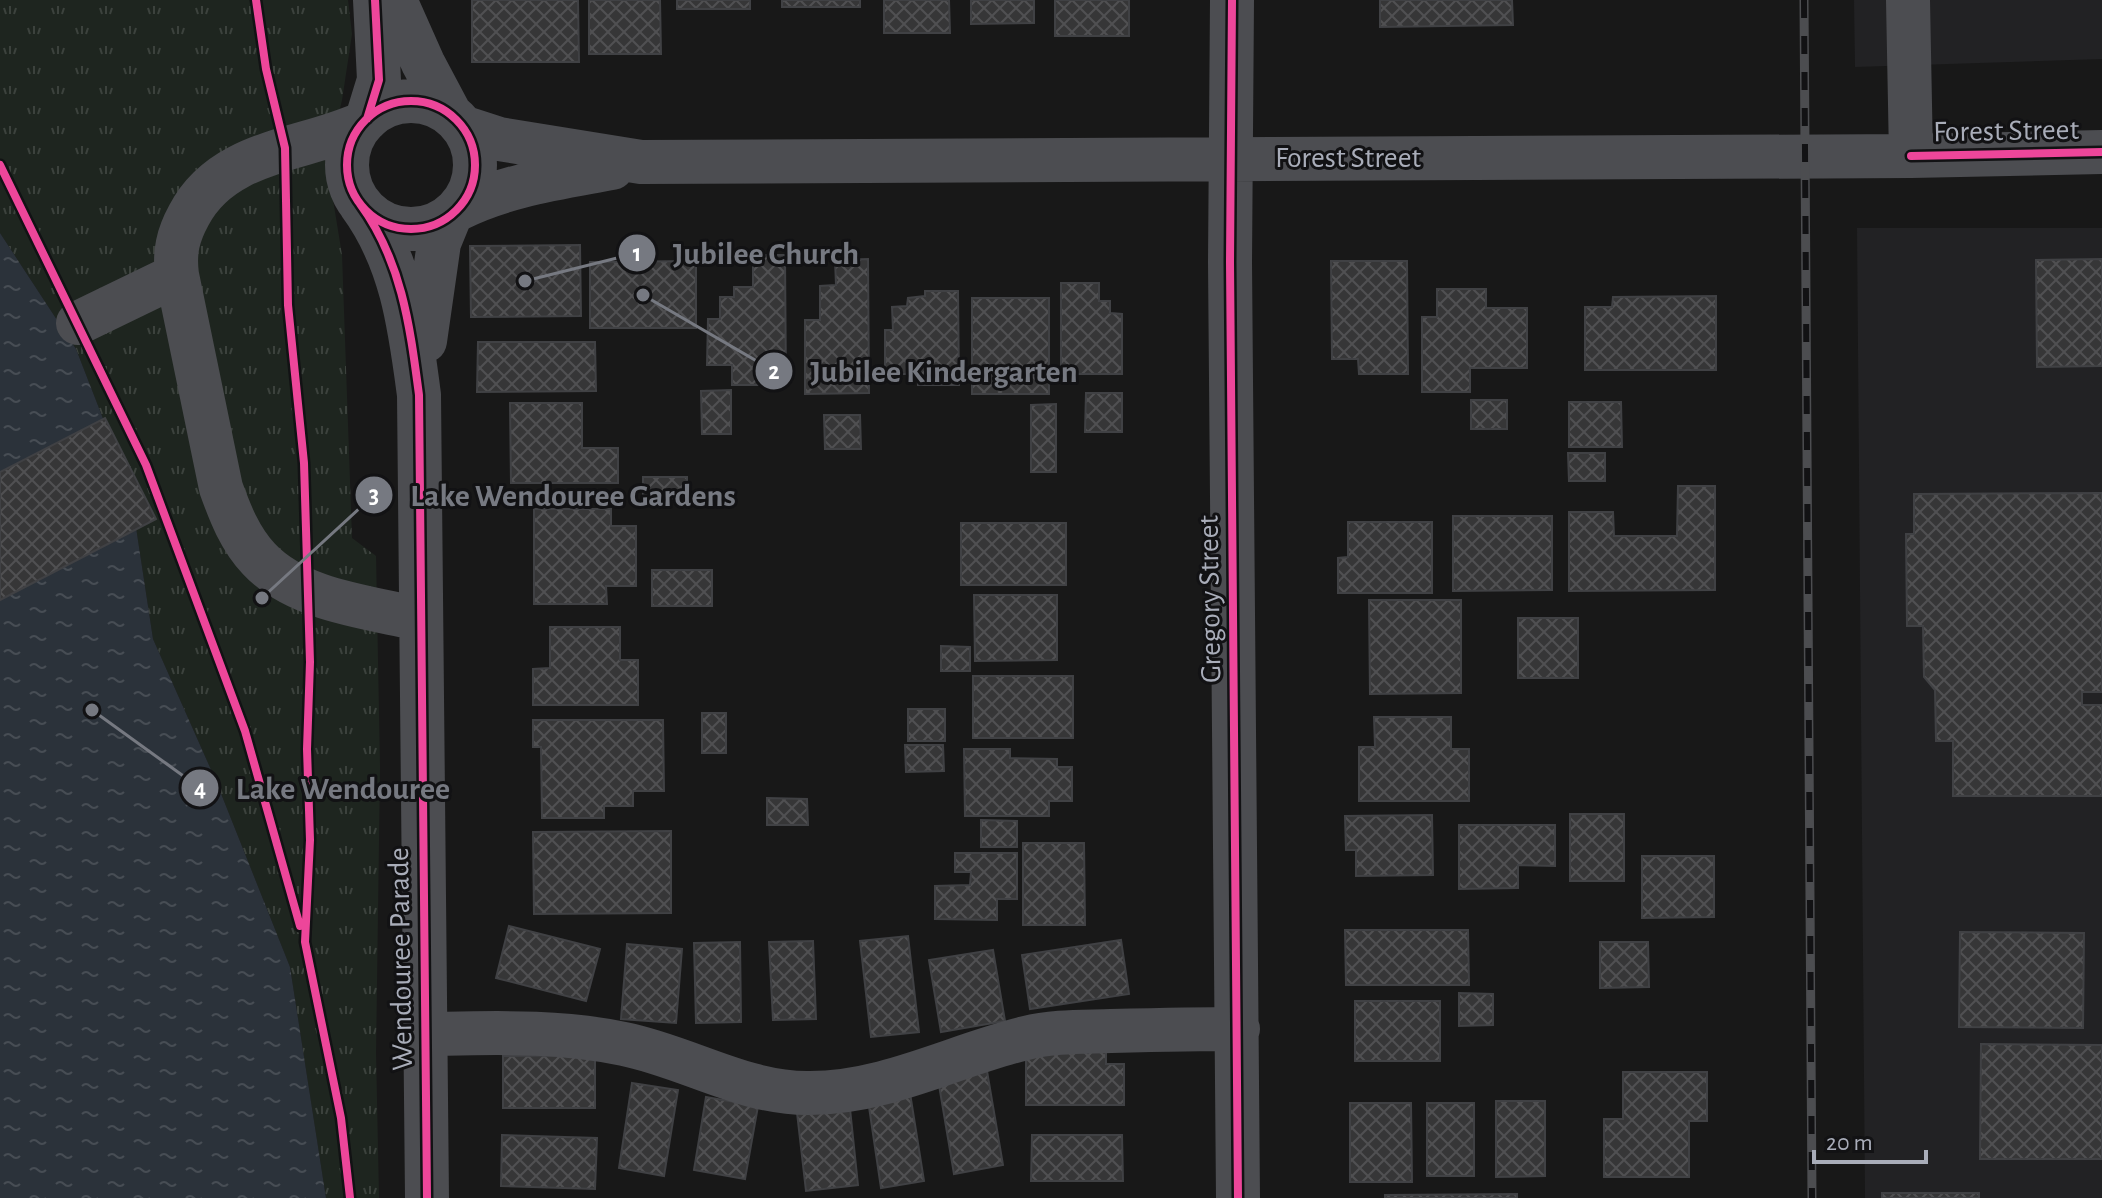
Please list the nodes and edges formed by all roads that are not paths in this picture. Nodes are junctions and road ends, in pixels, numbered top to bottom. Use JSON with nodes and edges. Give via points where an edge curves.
{"nodes":[{"id":1,"x":375,"y":0,"type":"edge"},
{"id":2,"x":395,"y":0,"type":"edge"},
{"id":3,"x":1232,"y":0,"type":"edge"},
{"id":4,"x":1908,"y":0,"type":"edge"},
{"id":5,"x":457,"y":120,"type":"junction"},
{"id":6,"x":364,"y":122,"type":"junction"},
{"id":7,"x":2102,"y":152,"type":"edge"},
{"id":8,"x":1911,"y":156,"type":"junction"},
{"id":9,"x":1232,"y":158,"type":"junction"},
{"id":10,"x":641,"y":162,"type":"junction"},
{"id":11,"x":360,"y":204,"type":"junction"},
{"id":12,"x":454,"y":212,"type":"junction"},
{"id":13,"x":177,"y":275,"type":"junction"},
{"id":14,"x":78,"y":323,"type":"dead end"},
{"id":15,"x":419,"y":395,"type":"junction"},
{"id":16,"x":419,"y":619,"type":"junction"},
{"id":17,"x":1238,"y":1029,"type":"junction"},
{"id":18,"x":426,"y":1034,"type":"junction"},
{"id":19,"x":427,"y":1198,"type":"edge"},
{"id":20,"x":1238,"y":1198,"type":"edge"}],
"edges":[{"from":1,"to":6,"type":"street","via":[[379,80]]},
{"from":2,"to":5,"type":"street","via":[[423,63]]},
{"from":3,"to":9,"type":"street","name":"Gregory Street"},
{"from":4,"to":8,"type":"street"},
{"from":5,"to":6,"type":"street","via":[[416,100],[382,107]]},
{"from":5,"to":10,"type":"street","name":"Forest Street","via":[[499,139]]},
{"from":5,"to":12,"type":"street","via":[[471,141],[475,175]]},
{"from":6,"to":11,"type":"street","via":[[348,152],[347,170]]},
{"from":6,"to":13,"type":"street","via":[[256,158],[224,175],[185,222],[176,249]]},
{"from":7,"to":8,"type":"street","name":"Forest Street"},
{"from":8,"to":9,"type":"street","name":"Forest Street"},
{"from":9,"to":10,"type":"street","name":"Forest Street"},
{"from":9,"to":17,"type":"street","name":"Gregory Street"},
{"from":10,"to":12,"type":"street","name":"Forest Street","via":[[514,187]]},
{"from":11,"to":12,"type":"street","via":[[402,229],[429,227]]},
{"from":11,"to":15,"type":"street","name":"Wendouree Parade","via":[[402,288]]},
{"from":12,"to":15,"type":"street","name":"Wendouree Parade","via":[[439,243]]},
{"from":13,"to":14,"type":"street"},
{"from":13,"to":16,"type":"street","via":[[221,488],[248,546],[274,573],[307,590]]},
{"from":15,"to":16,"type":"street","name":"Wendouree Parade"},
{"from":16,"to":18,"type":"street","name":"Wendouree Parade"},
{"from":17,"to":18,"type":"street","via":[[1049,1034],[884,1082],[809,1093],[748,1085],[655,1052],[591,1038],[552,1033]]},
{"from":17,"to":20,"type":"street","name":"Gregory Street"},
{"from":18,"to":19,"type":"street","name":"Wendouree Parade"}]}
